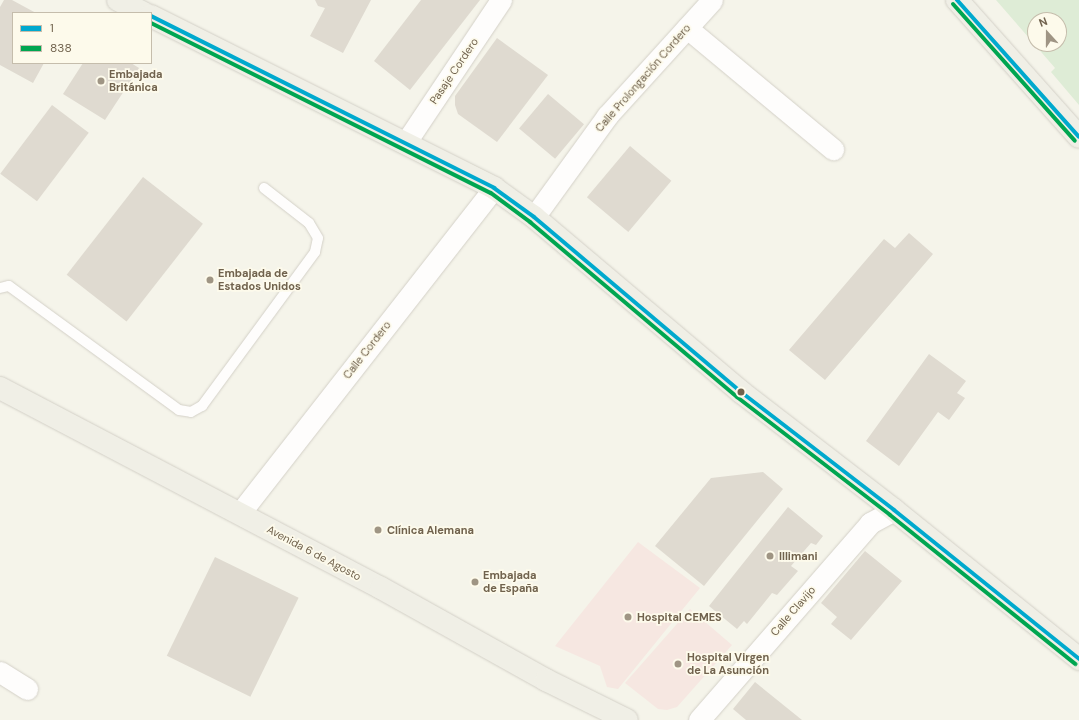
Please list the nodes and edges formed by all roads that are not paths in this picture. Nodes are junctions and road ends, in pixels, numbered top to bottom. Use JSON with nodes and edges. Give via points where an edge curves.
{"nodes":[{"id":1,"x":118,"y":0,"type":"edge"},
{"id":2,"x":502,"y":0,"type":"edge"},
{"id":3,"x":712,"y":0,"type":"edge"},
{"id":4,"x":957,"y":0,"type":"edge"},
{"id":5,"x":142,"y":12,"type":"edge"},
{"id":6,"x":152,"y":16,"type":"edge"},
{"id":7,"x":687,"y":28,"type":"junction"},
{"id":8,"x":1079,"y":137,"type":"edge"},
{"id":9,"x":406,"y":142,"type":"junction"},
{"id":10,"x":833,"y":149,"type":"dead end"},
{"id":11,"x":264,"y":188,"type":"dead end"},
{"id":12,"x":494,"y":188,"type":"junction"},
{"id":13,"x":534,"y":217,"type":"junction"},
{"id":14,"x":0,"y":288,"type":"edge"},
{"id":15,"x":0,"y":388,"type":"edge"},
{"id":16,"x":894,"y":510,"type":"junction"},
{"id":17,"x":240,"y":513,"type":"junction"},
{"id":18,"x":1079,"y":659,"type":"edge"},
{"id":19,"x":0,"y":672,"type":"edge"},
{"id":20,"x":27,"y":689,"type":"dead end"},
{"id":21,"x":627,"y":720,"type":"edge"},
{"id":22,"x":699,"y":720,"type":"edge"}],
"edges":[{"from":1,"to":5,"type":"main road"},
{"from":2,"to":9,"type":"street","name":"Pasaje Cordero"},
{"from":3,"to":7,"type":"street","name":"Calle Prolongación Cordero"},
{"from":4,"to":8,"type":"main road"},
{"from":6,"to":9,"type":"main road"},
{"from":7,"to":10,"type":"street"},
{"from":7,"to":13,"type":"street","name":"Calle Prolongación Cordero","via":[[607,116]]},
{"from":9,"to":12,"type":"main road"},
{"from":11,"to":14,"type":"lane","via":[[308,223],[318,238],[315,252],[202,406],[191,412],[179,410],[9,286]]},
{"from":12,"to":13,"type":"main road"},
{"from":12,"to":17,"type":"street","name":"Calle Cordero"},
{"from":13,"to":16,"type":"main road","via":[[741,392]]},
{"from":15,"to":17,"type":"main road","name":"Avenida 6 de Agosto"},
{"from":16,"to":18,"type":"main road"},
{"from":16,"to":22,"type":"street","name":"Calle Clavijo","via":[[870,523]]},
{"from":17,"to":21,"type":"main road","name":"Avenida 6 de Agosto","via":[[546,680]]},
{"from":19,"to":20,"type":"street"}]}
